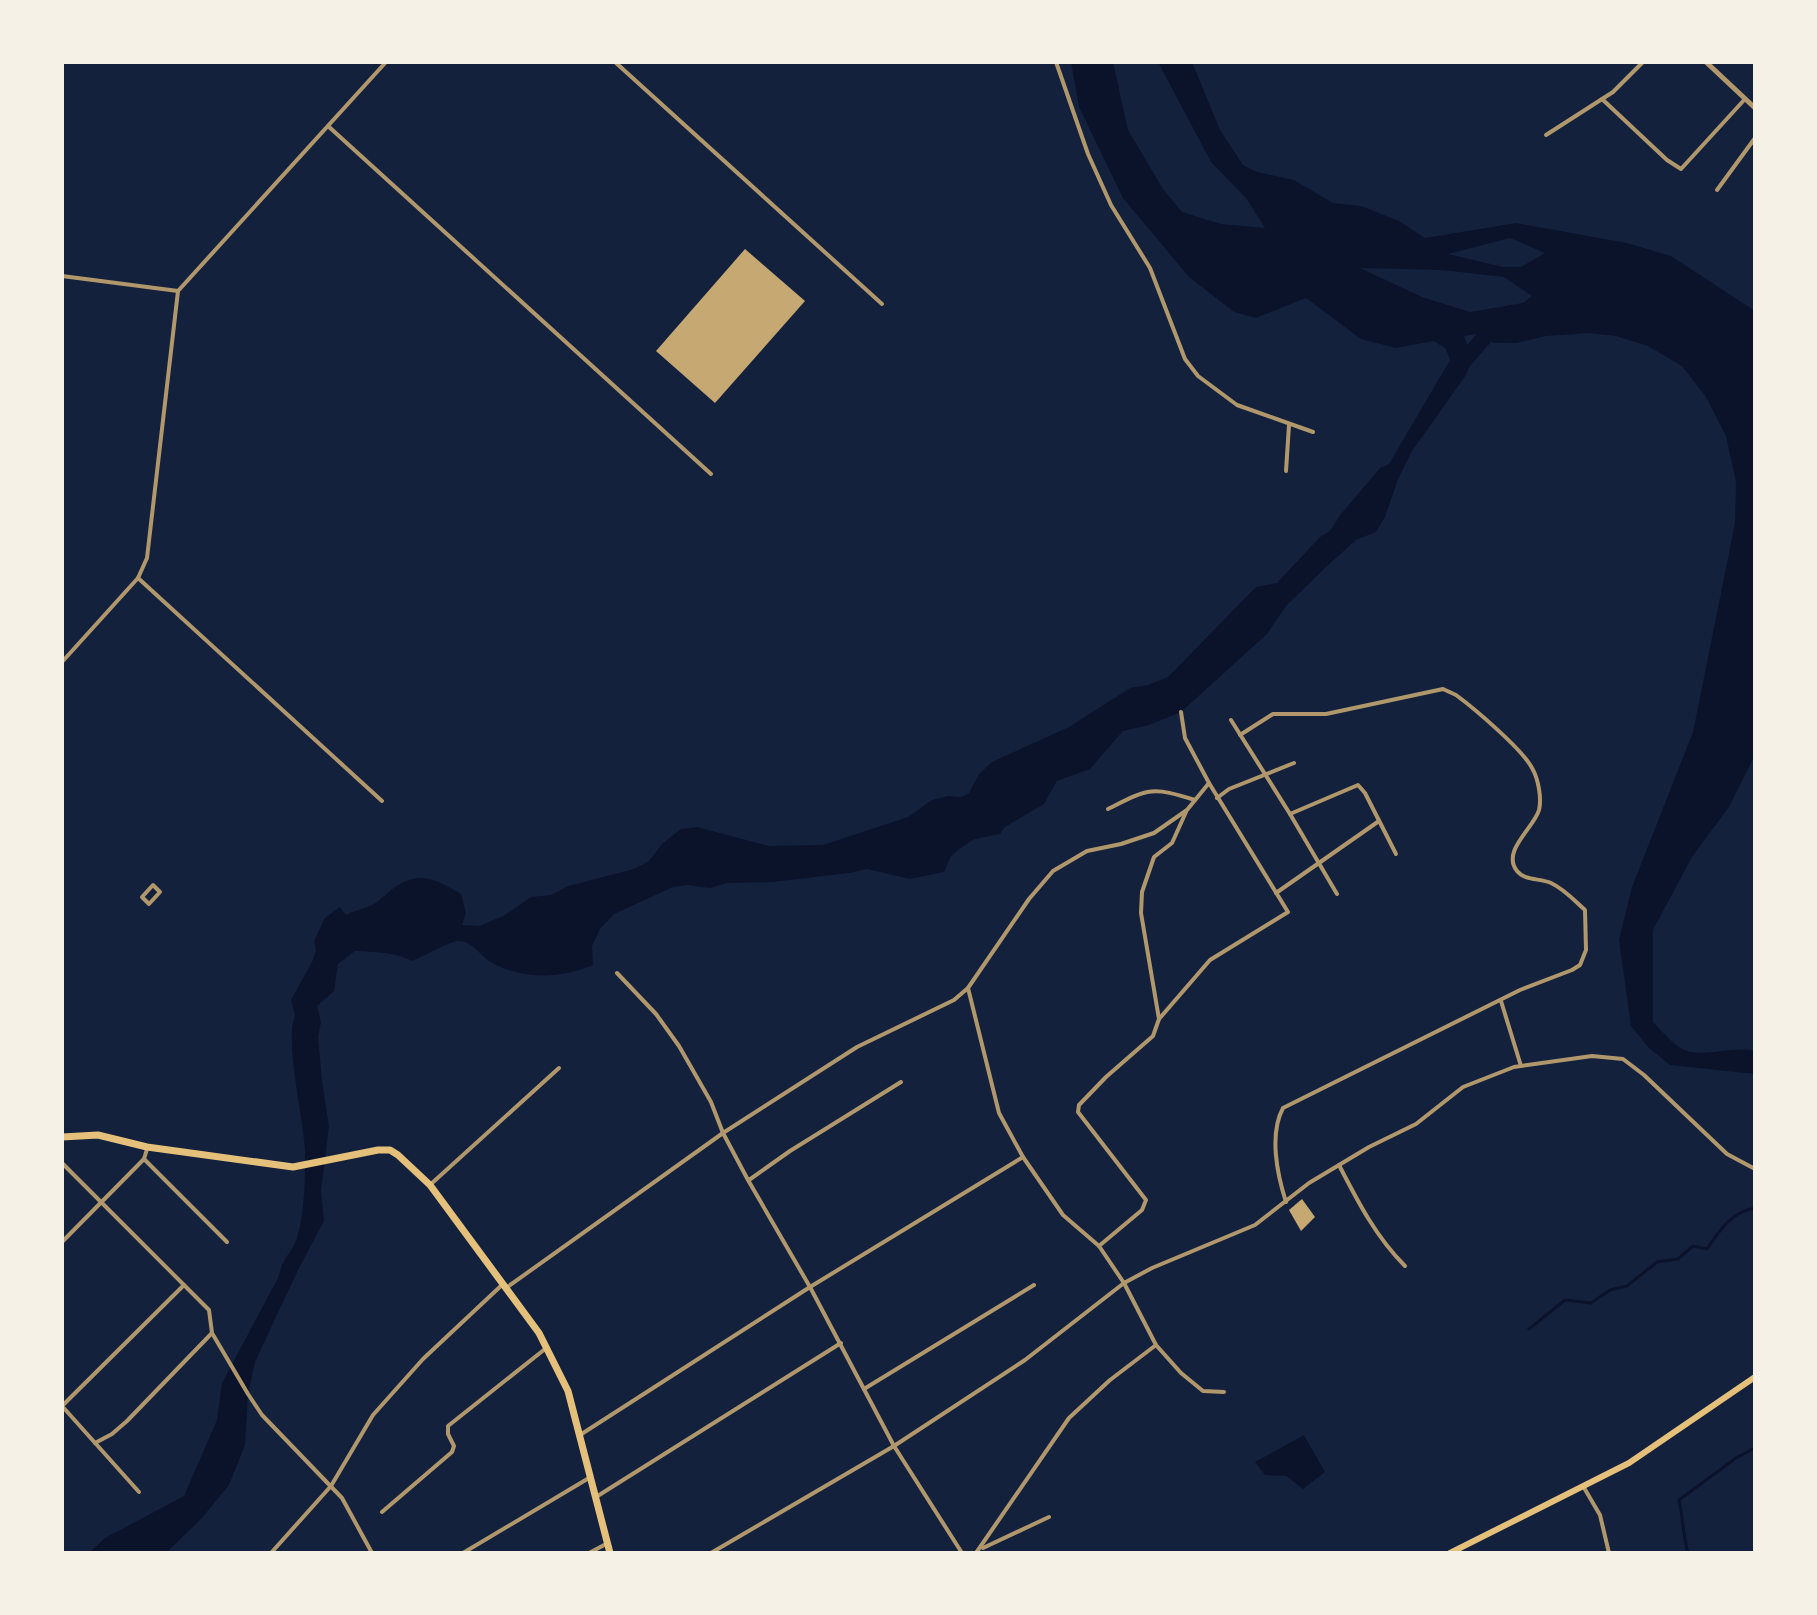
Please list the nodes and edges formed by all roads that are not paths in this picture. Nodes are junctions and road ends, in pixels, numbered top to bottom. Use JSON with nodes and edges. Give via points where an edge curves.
{"nodes":[{"id":1,"x":386,"y":62,"type":"edge"},
{"id":2,"x":615,"y":62,"type":"edge"},
{"id":3,"x":1056,"y":62,"type":"edge"},
{"id":4,"x":1643,"y":62,"type":"edge"},
{"id":5,"x":1706,"y":62,"type":"edge"},
{"id":6,"x":1602,"y":99,"type":"junction"},
{"id":7,"x":1745,"y":99,"type":"junction"},
{"id":8,"x":1755,"y":108,"type":"edge"},
{"id":9,"x":328,"y":126,"type":"junction"},
{"id":10,"x":1546,"y":135,"type":"dead end"},
{"id":11,"x":1755,"y":138,"type":"edge"},
{"id":12,"x":1717,"y":190,"type":"dead end"},
{"id":13,"x":62,"y":276,"type":"edge"},
{"id":14,"x":178,"y":291,"type":"junction"},
{"id":15,"x":882,"y":304,"type":"dead end"},
{"id":16,"x":1289,"y":425,"type":"junction"},
{"id":17,"x":1313,"y":432,"type":"dead end"},
{"id":18,"x":1286,"y":471,"type":"dead end"},
{"id":19,"x":711,"y":474,"type":"dead end"},
{"id":20,"x":138,"y":578,"type":"junction"},
{"id":21,"x":62,"y":662,"type":"edge"},
{"id":22,"x":1181,"y":712,"type":"dead end"},
{"id":23,"x":1231,"y":720,"type":"dead end"},
{"id":24,"x":1240,"y":735,"type":"junction"},
{"id":25,"x":1294,"y":763,"type":"dead end"},
{"id":26,"x":1265,"y":775,"type":"junction"},
{"id":27,"x":1209,"y":783,"type":"junction"},
{"id":28,"x":1217,"y":798,"type":"junction"},
{"id":29,"x":1195,"y":800,"type":"junction"},
{"id":30,"x":382,"y":801,"type":"dead end"},
{"id":31,"x":1108,"y":809,"type":"dead end"},
{"id":32,"x":1187,"y":810,"type":"junction"},
{"id":33,"x":1290,"y":814,"type":"junction"},
{"id":34,"x":1379,"y":821,"type":"junction"},
{"id":35,"x":1396,"y":854,"type":"dead end"},
{"id":36,"x":1319,"y":864,"type":"junction"},
{"id":37,"x":153,"y":885,"type":"joint"},
{"id":38,"x":1276,"y":893,"type":"junction"},
{"id":39,"x":1337,"y":894,"type":"dead end"},
{"id":40,"x":617,"y":973,"type":"dead end"},
{"id":41,"x":968,"y":988,"type":"junction"},
{"id":42,"x":1501,"y":1001,"type":"junction"},
{"id":43,"x":1159,"y":1019,"type":"junction"},
{"id":44,"x":1521,"y":1066,"type":"junction"},
{"id":45,"x":559,"y":1068,"type":"dead end"},
{"id":46,"x":901,"y":1082,"type":"dead end"},
{"id":47,"x":723,"y":1133,"type":"junction"},
{"id":48,"x":62,"y":1137,"type":"edge"},
{"id":49,"x":147,"y":1147,"type":"junction"},
{"id":50,"x":1023,"y":1157,"type":"junction"},
{"id":51,"x":144,"y":1159,"type":"junction"},
{"id":52,"x":62,"y":1163,"type":"edge"},
{"id":53,"x":1339,"y":1165,"type":"junction"},
{"id":54,"x":1755,"y":1169,"type":"edge"},
{"id":55,"x":748,"y":1180,"type":"junction"},
{"id":56,"x":430,"y":1185,"type":"junction"},
{"id":57,"x":1286,"y":1202,"type":"junction"},
{"id":58,"x":102,"y":1203,"type":"junction"},
{"id":59,"x":62,"y":1242,"type":"edge"},
{"id":60,"x":227,"y":1242,"type":"dead end"},
{"id":61,"x":1099,"y":1246,"type":"junction"},
{"id":62,"x":1405,"y":1266,"type":"dead end"},
{"id":63,"x":1124,"y":1283,"type":"junction"},
{"id":64,"x":184,"y":1285,"type":"junction"},
{"id":65,"x":1034,"y":1285,"type":"dead end"},
{"id":66,"x":504,"y":1286,"type":"junction"},
{"id":67,"x":810,"y":1287,"type":"junction"},
{"id":68,"x":212,"y":1333,"type":"junction"},
{"id":69,"x":841,"y":1343,"type":"junction"},
{"id":70,"x":1156,"y":1345,"type":"junction"},
{"id":71,"x":547,"y":1347,"type":"junction"},
{"id":72,"x":1755,"y":1377,"type":"edge"},
{"id":73,"x":864,"y":1389,"type":"junction"},
{"id":74,"x":1224,"y":1392,"type":"dead end"},
{"id":75,"x":62,"y":1406,"type":"edge"},
{"id":76,"x":580,"y":1435,"type":"junction"},
{"id":77,"x":95,"y":1443,"type":"junction"},
{"id":78,"x":894,"y":1446,"type":"junction"},
{"id":79,"x":591,"y":1476,"type":"junction"},
{"id":80,"x":331,"y":1486,"type":"junction"},
{"id":81,"x":1583,"y":1486,"type":"junction"},
{"id":82,"x":139,"y":1492,"type":"dead end"},
{"id":83,"x":596,"y":1497,"type":"junction"},
{"id":84,"x":382,"y":1512,"type":"dead end"},
{"id":85,"x":1049,"y":1517,"type":"dead end"},
{"id":86,"x":608,"y":1543,"type":"junction"},
{"id":87,"x":982,"y":1551,"type":"edge"},
{"id":88,"x":271,"y":1553,"type":"edge"},
{"id":89,"x":372,"y":1553,"type":"edge"},
{"id":90,"x":463,"y":1553,"type":"edge"},
{"id":91,"x":589,"y":1553,"type":"edge"},
{"id":92,"x":610,"y":1553,"type":"edge"},
{"id":93,"x":711,"y":1553,"type":"edge"},
{"id":94,"x":962,"y":1553,"type":"edge"},
{"id":95,"x":1450,"y":1553,"type":"edge"},
{"id":96,"x":1609,"y":1553,"type":"edge"}],
"edges":[{"from":1,"to":9,"type":"street"},
{"from":2,"to":15,"type":"street"},
{"from":3,"to":16,"type":"street","via":[[1088,154],[1111,205],[1150,268],[1185,359],[1198,376],[1237,405]]},
{"from":4,"to":6,"type":"street"},
{"from":5,"to":7,"type":"street"},
{"from":6,"to":7,"type":"street","via":[[1681,169]]},
{"from":6,"to":10,"type":"street"},
{"from":7,"to":8,"type":"street"},
{"from":9,"to":14,"type":"street"},
{"from":9,"to":19,"type":"street"},
{"from":11,"to":12,"type":"street"},
{"from":13,"to":14,"type":"street"},
{"from":14,"to":20,"type":"street","via":[[147,558]]},
{"from":16,"to":17,"type":"street"},
{"from":16,"to":18,"type":"street"},
{"from":20,"to":21,"type":"street"},
{"from":20,"to":30,"type":"street"},
{"from":22,"to":27,"type":"street","via":[[1185,738]]},
{"from":23,"to":24,"type":"street"},
{"from":24,"to":26,"type":"street"},
{"from":24,"to":42,"type":"street","via":[[1273,714],[1326,714],[1443,689],[1456,695],[1533,769],[1539,810],[1514,850],[1513,862],[1523,876],[1549,881],[1585,910],[1586,950],[1580,965]]},
{"from":25,"to":26,"type":"street"},
{"from":26,"to":28,"type":"street"},
{"from":26,"to":33,"type":"street"},
{"from":27,"to":28,"type":"street"},
{"from":27,"to":29,"type":"street"},
{"from":28,"to":38,"type":"street"},
{"from":29,"to":31,"type":"street","via":[[1153,791]]},
{"from":29,"to":32,"type":"street"},
{"from":32,"to":41,"type":"street","via":[[1154,833],[1087,851],[1053,871]]},
{"from":32,"to":43,"type":"street","via":[[1172,843],[1154,857],[1142,892]]},
{"from":33,"to":34,"type":"street","via":[[1358,785]]},
{"from":33,"to":36,"type":"street"},
{"from":34,"to":35,"type":"street"},
{"from":34,"to":36,"type":"street"},
{"from":36,"to":38,"type":"street"},
{"from":36,"to":39,"type":"street"},
{"from":37,"to":37,"type":"street","via":[[142,897],[149,904],[160,892]]},
{"from":38,"to":43,"type":"street","via":[[1288,912],[1210,960]]},
{"from":40,"to":47,"type":"street","via":[[679,1046]]},
{"from":41,"to":47,"type":"street","via":[[954,1000],[857,1047]]},
{"from":41,"to":50,"type":"street","via":[[999,1113]]},
{"from":42,"to":44,"type":"street"},
{"from":42,"to":57,"type":"street","via":[[1283,1108],[1276,1133],[1279,1183]]},
{"from":43,"to":61,"type":"street","via":[[1153,1036],[1079,1105],[1078,1112],[1146,1200],[1142,1210]]},
{"from":44,"to":53,"type":"street","via":[[1463,1087],[1416,1124]]},
{"from":44,"to":54,"type":"street","via":[[1592,1056],[1623,1059],[1727,1154]]},
{"from":45,"to":56,"type":"street"},
{"from":46,"to":55,"type":"street"},
{"from":47,"to":55,"type":"street"},
{"from":47,"to":66,"type":"street"},
{"from":48,"to":49,"type":"highway","via":[[98,1135]]},
{"from":49,"to":51,"type":"street"},
{"from":49,"to":56,"type":"highway","via":[[293,1167],[390,1150]]},
{"from":50,"to":61,"type":"street","via":[[1063,1215]]},
{"from":50,"to":67,"type":"street"},
{"from":51,"to":58,"type":"street"},
{"from":51,"to":60,"type":"street"},
{"from":52,"to":58,"type":"street"},
{"from":53,"to":57,"type":"street"},
{"from":53,"to":62,"type":"street","via":[[1364,1214]]},
{"from":55,"to":67,"type":"street"},
{"from":56,"to":66,"type":"highway"},
{"from":57,"to":63,"type":"street","via":[[1255,1225]]},
{"from":58,"to":59,"type":"street"},
{"from":58,"to":64,"type":"street"},
{"from":61,"to":63,"type":"street"},
{"from":63,"to":70,"type":"street"},
{"from":63,"to":78,"type":"street","via":[[1025,1360]]},
{"from":64,"to":68,"type":"street","via":[[209,1310]]},
{"from":64,"to":75,"type":"street"},
{"from":65,"to":73,"type":"street"},
{"from":66,"to":71,"type":"highway"},
{"from":66,"to":80,"type":"street","via":[[423,1359],[373,1415]]},
{"from":67,"to":69,"type":"street"},
{"from":67,"to":76,"type":"street"},
{"from":68,"to":77,"type":"street","via":[[127,1421]]},
{"from":68,"to":80,"type":"street","via":[[262,1415]]},
{"from":69,"to":73,"type":"street"},
{"from":69,"to":83,"type":"street"},
{"from":70,"to":74,"type":"street","via":[[1203,1391]]},
{"from":70,"to":87,"type":"street","via":[[1069,1418]]},
{"from":71,"to":76,"type":"highway","via":[[568,1391]]},
{"from":71,"to":84,"type":"street","via":[[448,1426],[452,1452]]},
{"from":72,"to":81,"type":"main road","via":[[1629,1463]]},
{"from":73,"to":78,"type":"street"},
{"from":75,"to":77,"type":"street"},
{"from":76,"to":79,"type":"highway"},
{"from":77,"to":82,"type":"street"},
{"from":78,"to":93,"type":"street"},
{"from":78,"to":94,"type":"street"},
{"from":79,"to":83,"type":"highway"},
{"from":79,"to":90,"type":"street"},
{"from":80,"to":88,"type":"street"},
{"from":80,"to":89,"type":"street"},
{"from":81,"to":95,"type":"main road"},
{"from":81,"to":96,"type":"street","via":[[1600,1515]]},
{"from":83,"to":86,"type":"highway"},
{"from":85,"to":87,"type":"street"},
{"from":86,"to":91,"type":"street"},
{"from":86,"to":92,"type":"highway"}]}
